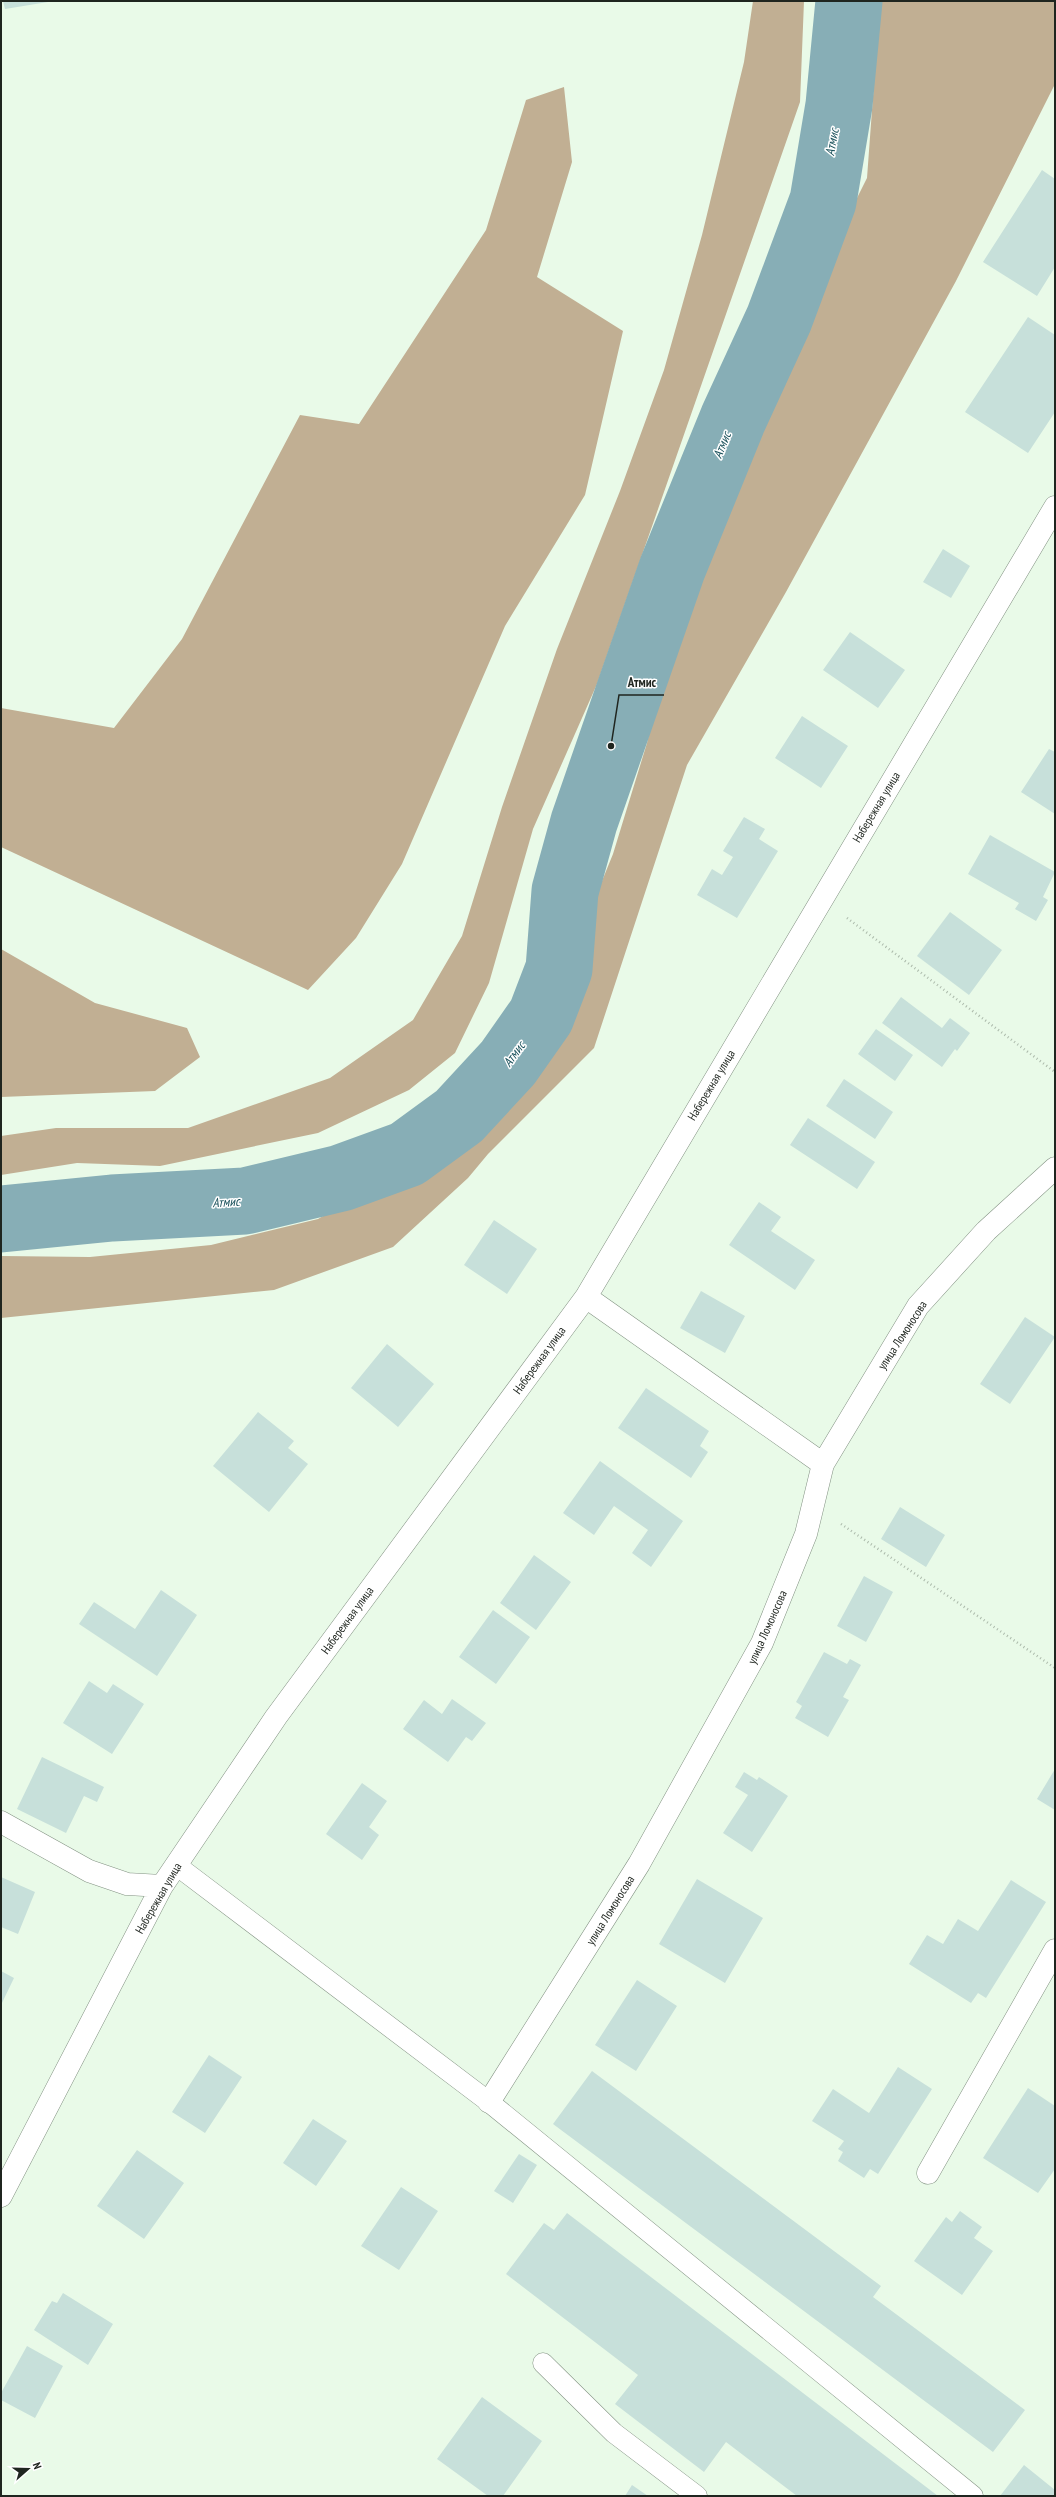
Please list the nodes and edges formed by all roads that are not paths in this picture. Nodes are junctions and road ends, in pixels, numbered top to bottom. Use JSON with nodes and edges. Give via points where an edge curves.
{"nodes":[{"id":1,"x":1055,"y":507,"type":"edge"},
{"id":2,"x":1055,"y":1168,"type":"edge"},
{"id":3,"x":586,"y":1296,"type":"junction"},
{"id":4,"x":823,"y":1464,"type":"junction"},
{"id":5,"x":1,"y":1822,"type":"edge"},
{"id":6,"x":176,"y":1865,"type":"junction"},
{"id":7,"x":162,"y":1886,"type":"junction"},
{"id":8,"x":1055,"y":1950,"type":"edge"},
{"id":9,"x":489,"y":2102,"type":"junction"},
{"id":10,"x":928,"y":2173,"type":"dead end"},
{"id":11,"x":1,"y":2196,"type":"edge"},
{"id":12,"x":543,"y":2363,"type":"dead end"},
{"id":13,"x":697,"y":2496,"type":"edge"},
{"id":14,"x":973,"y":2496,"type":"edge"}],
"edges":[{"from":1,"to":3,"type":"street","name":"Набережная улица"},
{"from":2,"to":4,"type":"street","name":"улица Ломоносова","via":[[986,1231],[918,1306]]},
{"from":3,"to":4,"type":"street"},
{"from":3,"to":6,"type":"street","name":"Набережная улица","via":[[276,1717]]},
{"from":4,"to":9,"type":"street","name":"улица Ломоносова","via":[[806,1534],[762,1643],[639,1864]]},
{"from":5,"to":7,"type":"street","via":[[89,1871],[127,1884]]},
{"from":6,"to":7,"type":"street","name":"Набережная улица"},
{"from":6,"to":9,"type":"lane"},
{"from":7,"to":11,"type":"street","name":"Набережная улица"},
{"from":8,"to":10,"type":"street"},
{"from":9,"to":14,"type":"lane"},
{"from":12,"to":13,"type":"lane","via":[[614,2433]]}]}
